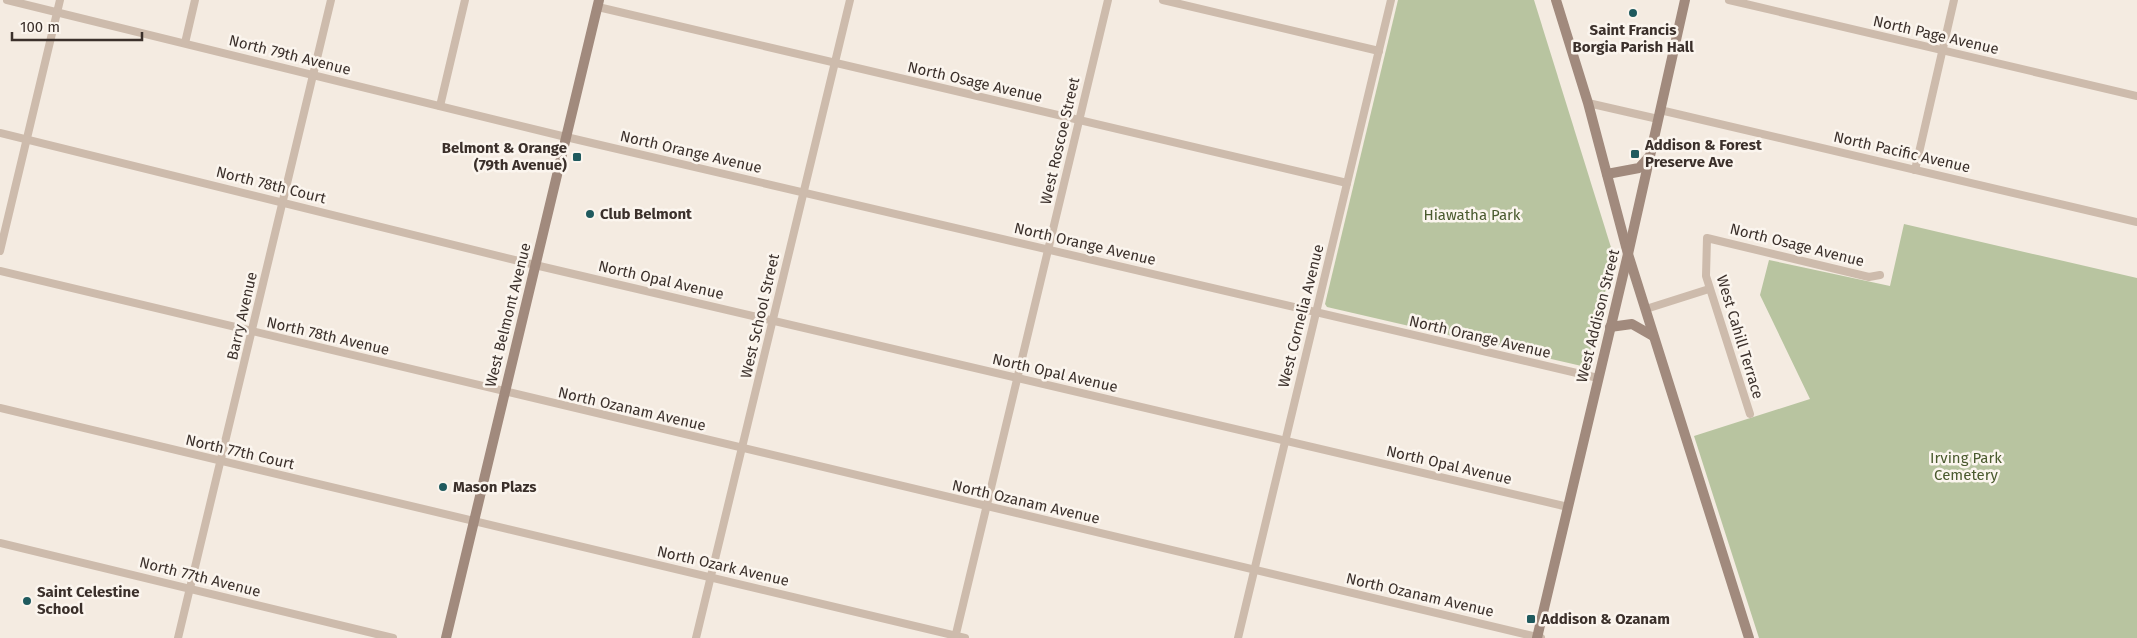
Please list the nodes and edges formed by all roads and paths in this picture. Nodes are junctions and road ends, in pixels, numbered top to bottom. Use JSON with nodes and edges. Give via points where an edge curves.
{"nodes":[{"id":1,"x":7,"y":0,"type":"edge"},
{"id":2,"x":60,"y":0,"type":"edge"},
{"id":3,"x":195,"y":0,"type":"edge"},
{"id":4,"x":331,"y":0,"type":"edge"},
{"id":5,"x":466,"y":0,"type":"edge"},
{"id":6,"x":850,"y":0,"type":"edge"},
{"id":7,"x":1108,"y":0,"type":"edge"},
{"id":8,"x":1162,"y":0,"type":"edge"},
{"id":9,"x":1391,"y":0,"type":"edge"},
{"id":10,"x":1556,"y":0,"type":"edge"},
{"id":11,"x":1685,"y":0,"type":"edge"},
{"id":12,"x":1728,"y":0,"type":"edge"},
{"id":13,"x":1954,"y":0,"type":"edge"},
{"id":14,"x":598,"y":4,"type":"edge"},
{"id":15,"x":57,"y":12,"type":"junction"},
{"id":16,"x":184,"y":43,"type":"junction"},
{"id":17,"x":1942,"y":50,"type":"junction"},
{"id":18,"x":1379,"y":51,"type":"junction"},
{"id":19,"x":834,"y":64,"type":"junction"},
{"id":20,"x":313,"y":75,"type":"junction"},
{"id":21,"x":2137,"y":96,"type":"edge"},
{"id":22,"x":1588,"y":103,"type":"junction"},
{"id":23,"x":440,"y":106,"type":"junction"},
{"id":24,"x":1659,"y":114,"type":"junction"},
{"id":25,"x":1080,"y":120,"type":"junction"},
{"id":26,"x":0,"y":133,"type":"edge"},
{"id":27,"x":566,"y":136,"type":"junction"},
{"id":28,"x":27,"y":140,"type":"junction"},
{"id":29,"x":1649,"y":157,"type":"junction"},
{"id":30,"x":1915,"y":170,"type":"junction"},
{"id":31,"x":1607,"y":174,"type":"junction"},
{"id":32,"x":1347,"y":183,"type":"junction"},
{"id":33,"x":804,"y":192,"type":"junction"},
{"id":34,"x":283,"y":202,"type":"junction"},
{"id":35,"x":2137,"y":222,"type":"edge"},
{"id":36,"x":1707,"y":238,"type":"joint"},
{"id":37,"x":1049,"y":250,"type":"junction"},
{"id":38,"x":0,"y":251,"type":"edge"},
{"id":39,"x":1628,"y":254,"type":"junction"},
{"id":40,"x":535,"y":265,"type":"junction"},
{"id":41,"x":0,"y":271,"type":"edge"},
{"id":42,"x":1880,"y":275,"type":"dead end"},
{"id":43,"x":1709,"y":289,"type":"junction"},
{"id":44,"x":1646,"y":310,"type":"junction"},
{"id":45,"x":1316,"y":312,"type":"junction"},
{"id":46,"x":773,"y":320,"type":"junction"},
{"id":47,"x":1610,"y":328,"type":"junction"},
{"id":48,"x":252,"y":332,"type":"junction"},
{"id":49,"x":1653,"y":336,"type":"junction"},
{"id":50,"x":1018,"y":378,"type":"junction"},
{"id":51,"x":1598,"y":378,"type":"junction"},
{"id":52,"x":505,"y":392,"type":"junction"},
{"id":53,"x":0,"y":408,"type":"edge"},
{"id":54,"x":1750,"y":414,"type":"dead end"},
{"id":55,"x":1285,"y":441,"type":"junction"},
{"id":56,"x":742,"y":449,"type":"junction"},
{"id":57,"x":221,"y":462,"type":"junction"},
{"id":58,"x":987,"y":507,"type":"junction"},
{"id":59,"x":1568,"y":507,"type":"junction"},
{"id":60,"x":474,"y":520,"type":"junction"},
{"id":61,"x":0,"y":543,"type":"edge"},
{"id":62,"x":1254,"y":570,"type":"junction"},
{"id":63,"x":711,"y":577,"type":"junction"},
{"id":64,"x":190,"y":589,"type":"junction"},
{"id":65,"x":956,"y":637,"type":"edge"},
{"id":66,"x":178,"y":638,"type":"edge"},
{"id":67,"x":393,"y":638,"type":"edge"},
{"id":68,"x":446,"y":638,"type":"edge"},
{"id":69,"x":696,"y":638,"type":"edge"},
{"id":70,"x":965,"y":638,"type":"edge"},
{"id":71,"x":1238,"y":638,"type":"edge"},
{"id":72,"x":1539,"y":638,"type":"edge"},
{"id":73,"x":1749,"y":638,"type":"edge"}],
"edges":[{"from":1,"to":15,"type":"street","name":"North 79th Avenue"},
{"from":2,"to":15,"type":"street"},
{"from":3,"to":16,"type":"street"},
{"from":4,"to":20,"type":"street","name":"Barry Avenue"},
{"from":5,"to":23,"type":"street"},
{"from":6,"to":19,"type":"street","name":"West School Street"},
{"from":7,"to":25,"type":"street","name":"West Roscoe Street"},
{"from":8,"to":18,"type":"street"},
{"from":9,"to":18,"type":"street","name":"West Cornelia Avenue"},
{"from":10,"to":22,"type":"main road"},
{"from":11,"to":24,"type":"main road","name":"West Addison Street"},
{"from":12,"to":17,"type":"street","name":"North Page Avenue"},
{"from":13,"to":17,"type":"street"},
{"from":14,"to":19,"type":"street","name":"North Osage Avenue"},
{"from":14,"to":27,"type":"main road","name":"West Belmont Avenue"},
{"from":15,"to":16,"type":"street","name":"North 79th Avenue"},
{"from":15,"to":28,"type":"street"},
{"from":16,"to":20,"type":"street","name":"North 79th Avenue"},
{"from":17,"to":21,"type":"street","name":"North Page Avenue"},
{"from":17,"to":30,"type":"street"},
{"from":18,"to":32,"type":"street","name":"West Cornelia Avenue"},
{"from":19,"to":25,"type":"street","name":"North Osage Avenue"},
{"from":19,"to":33,"type":"street","name":"West School Street"},
{"from":20,"to":23,"type":"street","name":"North 79th Avenue"},
{"from":20,"to":34,"type":"street","name":"Barry Avenue"},
{"from":22,"to":24,"type":"street","name":"North Pacific Avenue"},
{"from":22,"to":31,"type":"main road"},
{"from":23,"to":27,"type":"street","name":"North 79th Avenue"},
{"from":24,"to":29,"type":"main road","name":"West Addison Street"},
{"from":24,"to":30,"type":"street","name":"North Pacific Avenue"},
{"from":25,"to":32,"type":"street","name":"North Osage Avenue"},
{"from":25,"to":37,"type":"street","name":"West Roscoe Street"},
{"from":26,"to":28,"type":"street","name":"North 78th Court"},
{"from":27,"to":33,"type":"street","name":"North Orange Avenue"},
{"from":27,"to":40,"type":"main road","name":"West Belmont Avenue"},
{"from":28,"to":34,"type":"street","name":"North 78th Court"},
{"from":28,"to":38,"type":"street"},
{"from":29,"to":31,"type":"main road","via":[[1639,168]]},
{"from":29,"to":39,"type":"main road","name":"West Addison Street"},
{"from":30,"to":35,"type":"street","name":"North Pacific Avenue"},
{"from":31,"to":39,"type":"main road"},
{"from":32,"to":45,"type":"street","name":"West Cornelia Avenue"},
{"from":33,"to":37,"type":"street","name":"North Orange Avenue"},
{"from":33,"to":46,"type":"street","name":"West School Street"},
{"from":34,"to":40,"type":"street","name":"North 78th Court"},
{"from":34,"to":48,"type":"street","name":"Barry Avenue"},
{"from":36,"to":42,"type":"street","name":"North Osage Avenue","via":[[1869,277]]},
{"from":36,"to":43,"type":"street","name":"West Cahill Terrace"},
{"from":37,"to":45,"type":"street","name":"North Orange Avenue"},
{"from":37,"to":50,"type":"street","name":"West Roscoe Street"},
{"from":39,"to":44,"type":"main road"},
{"from":39,"to":47,"type":"main road","name":"West Addison Street"},
{"from":40,"to":46,"type":"street","name":"North Opal Avenue"},
{"from":40,"to":52,"type":"main road","name":"West Belmont Avenue"},
{"from":41,"to":48,"type":"street","name":"North 78th Avenue"},
{"from":43,"to":44,"type":"street"},
{"from":43,"to":54,"type":"street","name":"West Cahill Terrace"},
{"from":44,"to":49,"type":"main road"},
{"from":45,"to":51,"type":"street","name":"North Orange Avenue"},
{"from":45,"to":55,"type":"street","name":"West Cornelia Avenue"},
{"from":46,"to":50,"type":"street","name":"North Opal Avenue"},
{"from":46,"to":56,"type":"street","name":"West School Street"},
{"from":47,"to":49,"type":"main road","via":[[1632,324]]},
{"from":47,"to":51,"type":"main road","name":"West Addison Street"},
{"from":48,"to":52,"type":"street","name":"North 78th Avenue"},
{"from":48,"to":57,"type":"street","name":"Barry Avenue"},
{"from":49,"to":73,"type":"main road"},
{"from":50,"to":55,"type":"street","name":"North Opal Avenue"},
{"from":50,"to":58,"type":"street","name":"West Roscoe Street"},
{"from":51,"to":59,"type":"main road","name":"West Addison Street"},
{"from":52,"to":56,"type":"street","name":"North Ozanam Avenue"},
{"from":52,"to":60,"type":"main road","name":"West Belmont Avenue"},
{"from":53,"to":57,"type":"street","name":"North 77th Court"},
{"from":55,"to":59,"type":"street","name":"North Opal Avenue"},
{"from":55,"to":62,"type":"street","name":"West Cornelia Avenue"},
{"from":56,"to":58,"type":"street","name":"North Ozanam Avenue"},
{"from":56,"to":63,"type":"street","name":"West School Street"},
{"from":57,"to":60,"type":"street","name":"North 77th Court"},
{"from":57,"to":64,"type":"street","name":"Barry Avenue"},
{"from":58,"to":62,"type":"street","name":"North Ozanam Avenue"},
{"from":58,"to":65,"type":"street","name":"West Roscoe Street"},
{"from":59,"to":72,"type":"main road","name":"West Addison Street"},
{"from":60,"to":63,"type":"street","name":"North Ozark Avenue"},
{"from":60,"to":68,"type":"main road","name":"West Belmont Avenue"},
{"from":61,"to":64,"type":"street","name":"North 77th Avenue"},
{"from":62,"to":71,"type":"street","name":"West Cornelia Avenue"},
{"from":62,"to":72,"type":"street","name":"North Ozanam Avenue"},
{"from":63,"to":65,"type":"street","name":"North Ozark Avenue"},
{"from":63,"to":69,"type":"street","name":"West School Street"},
{"from":64,"to":66,"type":"street","name":"Barry Avenue"},
{"from":64,"to":67,"type":"street","name":"North 77th Avenue"},
{"from":65,"to":70,"type":"street","name":"North Ozark Avenue"}]}
